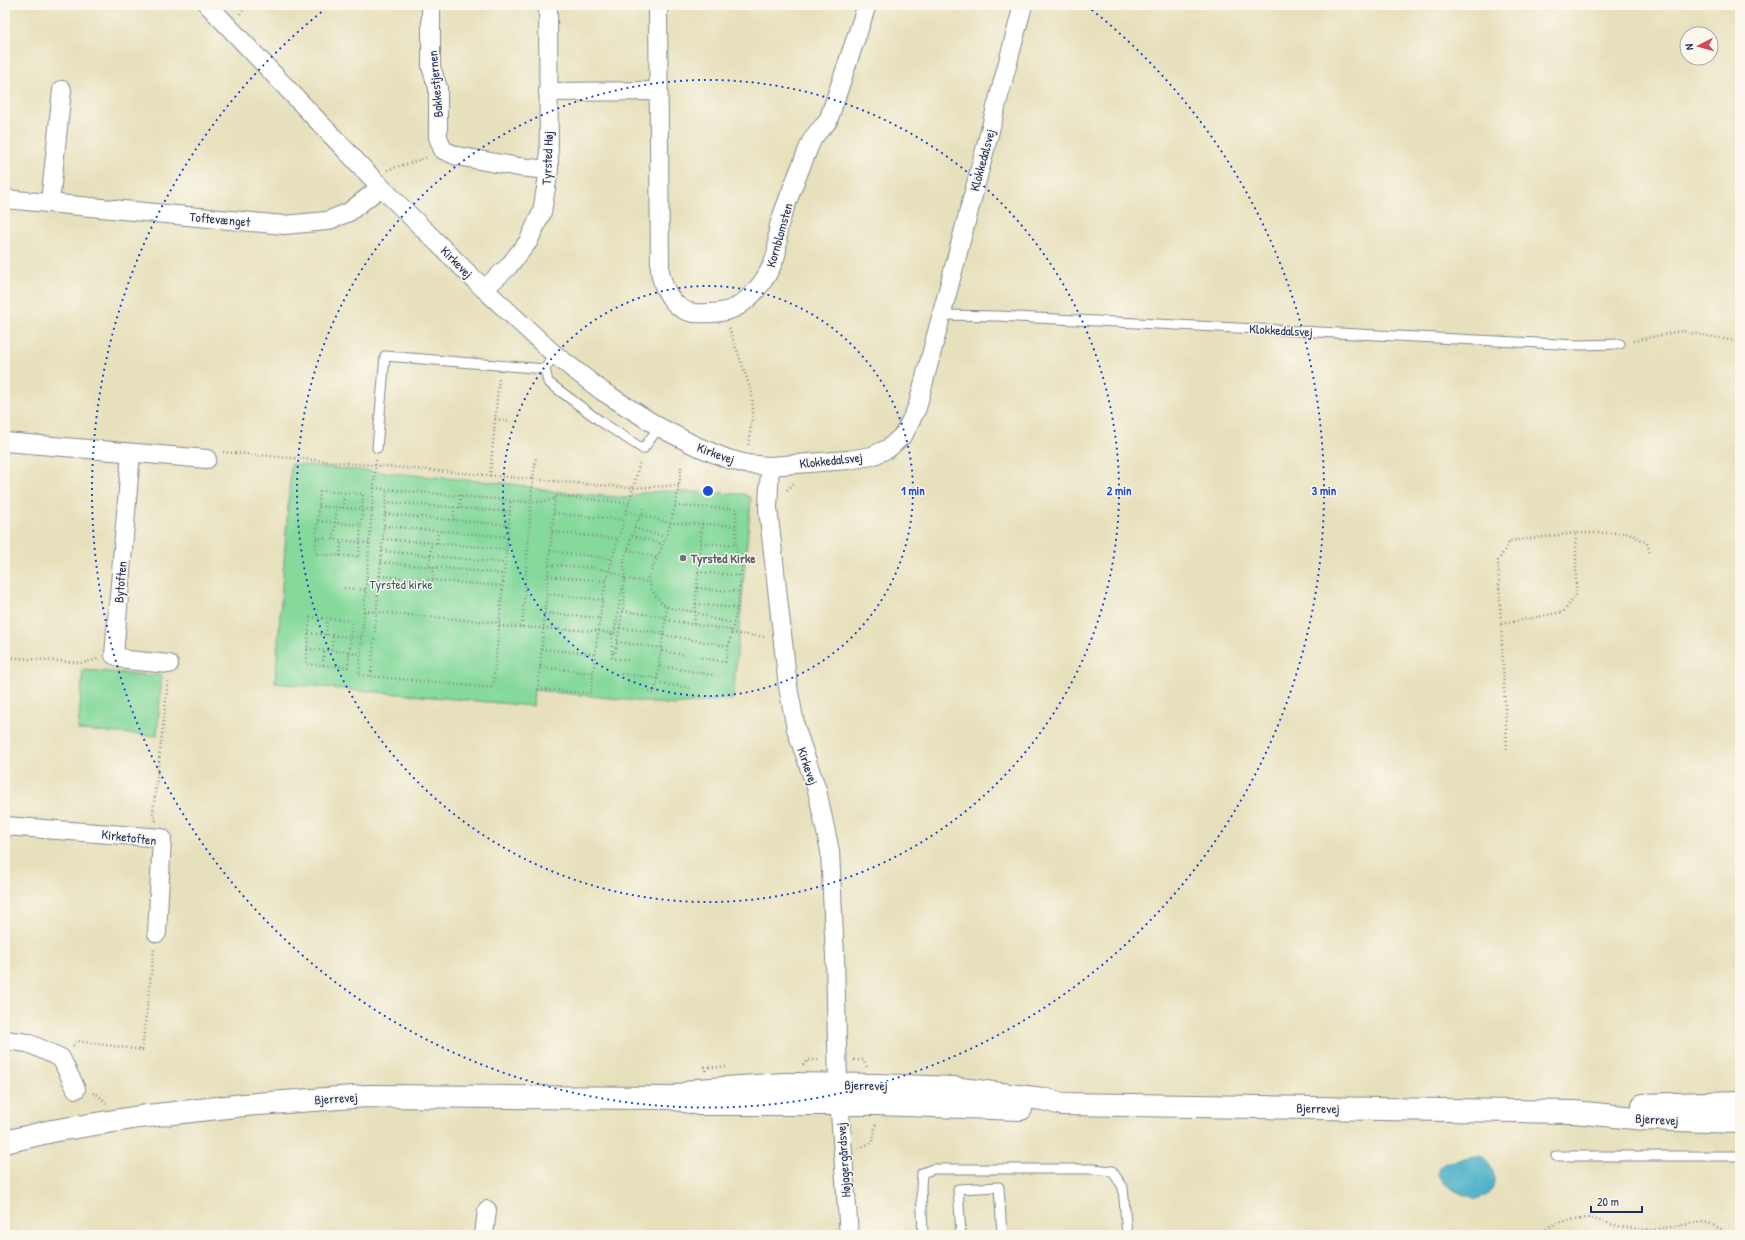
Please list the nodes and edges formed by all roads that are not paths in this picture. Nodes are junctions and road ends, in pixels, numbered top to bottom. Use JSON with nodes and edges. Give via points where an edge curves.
{"nodes":[{"id":1,"x":208,"y":5,"type":"edge"},
{"id":2,"x":431,"y":5,"type":"edge"},
{"id":3,"x":548,"y":5,"type":"edge"},
{"id":4,"x":658,"y":5,"type":"edge"},
{"id":5,"x":867,"y":5,"type":"edge"},
{"id":6,"x":1023,"y":5,"type":"edge"},
{"id":7,"x":62,"y":90,"type":"dead end"},
{"id":8,"x":657,"y":91,"type":"junction"},
{"id":9,"x":548,"y":92,"type":"junction"},
{"id":10,"x":549,"y":170,"type":"junction"},
{"id":11,"x":377,"y":184,"type":"junction"},
{"id":12,"x":5,"y":199,"type":"edge"},
{"id":13,"x":50,"y":203,"type":"junction"},
{"id":14,"x":484,"y":289,"type":"junction"},
{"id":15,"x":941,"y":315,"type":"junction"},
{"id":16,"x":1620,"y":344,"type":"road end"},
{"id":17,"x":550,"y":361,"type":"junction"},
{"id":18,"x":658,"y":427,"type":"junction"},
{"id":19,"x":5,"y":442,"type":"edge"},
{"id":20,"x":377,"y":448,"type":"road end"},
{"id":21,"x":131,"y":453,"type":"junction"},
{"id":22,"x":206,"y":460,"type":"road end"},
{"id":23,"x":770,"y":466,"type":"junction"},
{"id":24,"x":169,"y":664,"type":"road end"},
{"id":25,"x":5,"y":826,"type":"edge"},
{"id":26,"x":157,"y":933,"type":"road end"},
{"id":27,"x":5,"y":1040,"type":"edge"},
{"id":28,"x":76,"y":1089,"type":"dead end"},
{"id":29,"x":833,"y":1091,"type":"junction"},
{"id":30,"x":1740,"y":1102,"type":"edge"},
{"id":31,"x":1574,"y":1112,"type":"junction"},
{"id":32,"x":1740,"y":1122,"type":"edge"},
{"id":33,"x":5,"y":1142,"type":"edge"},
{"id":34,"x":1556,"y":1156,"type":"dead end"},
{"id":35,"x":1740,"y":1156,"type":"edge"},
{"id":36,"x":487,"y":1210,"type":"dead end"},
{"id":37,"x":484,"y":1235,"type":"edge"},
{"id":38,"x":849,"y":1235,"type":"edge"},
{"id":39,"x":923,"y":1235,"type":"edge"},
{"id":40,"x":961,"y":1235,"type":"edge"},
{"id":41,"x":1002,"y":1235,"type":"edge"},
{"id":42,"x":1127,"y":1235,"type":"edge"}],
"edges":[{"from":1,"to":11,"type":"street","name":"Kirkevej"},
{"from":2,"to":10,"type":"street","name":"Bakkestjernen","via":[[431,67],[438,88],[438,137],[443,150],[457,156],[519,168]]},
{"from":3,"to":9,"type":"street","name":"Tyrsted Høj"},
{"from":4,"to":8,"type":"street","name":"Kornblomsten"},
{"from":5,"to":8,"type":"street","name":"Kornblomsten","via":[[828,121],[814,135],[779,226],[778,247],[768,273],[741,305],[723,311],[692,312],[675,303],[662,283]]},
{"from":6,"to":15,"type":"street","name":"Klokkedalsvej"},
{"from":7,"to":13,"type":"street"},
{"from":8,"to":9,"type":"street"},
{"from":9,"to":10,"type":"street","name":"Tyrsted Høj"},
{"from":10,"to":14,"type":"street","name":"Tyrsted Høj","via":[[542,212],[528,242],[508,267]]},
{"from":11,"to":13,"type":"street","name":"Toftevænget","via":[[350,212],[327,221],[284,225]]},
{"from":11,"to":14,"type":"street","name":"Kirkevej"},
{"from":12,"to":13,"type":"street","name":"Toftevænget"},
{"from":14,"to":17,"type":"street","name":"Kirkevej"},
{"from":15,"to":16,"type":"lane","name":"Klokkedalsvej","via":[[1570,344]]},
{"from":15,"to":23,"type":"street","name":"Klokkedalsvej","via":[[917,408],[904,434],[889,448],[872,456],[848,460]]},
{"from":17,"to":18,"type":"street","name":"Kirkevej"},
{"from":17,"to":18,"type":"lane","via":[[548,382],[643,449]]},
{"from":17,"to":20,"type":"lane","via":[[500,365],[385,356]]},
{"from":18,"to":23,"type":"street","name":"Kirkevej","via":[[728,459]]},
{"from":19,"to":21,"type":"street"},
{"from":21,"to":22,"type":"street"},
{"from":21,"to":24,"type":"street","name":"Bytoften","via":[[114,655],[127,660]]},
{"from":23,"to":29,"type":"street","name":"Kirkevej","via":[[768,508],[790,694],[796,730],[817,790],[830,851],[835,957]]},
{"from":25,"to":26,"type":"street","name":"Kirketoften","via":[[162,838]]},
{"from":27,"to":28,"type":"street","via":[[28,1043],[60,1058]]},
{"from":29,"to":31,"type":"street","name":"Bjerrevej","via":[[953,1088],[1043,1098],[1062,1104]]},
{"from":29,"to":33,"type":"street","name":"Bjerrevej","via":[[699,1104],[671,1098],[359,1097],[244,1105],[139,1117],[52,1131]]},
{"from":29,"to":38,"type":"street","name":"Højagergårdsvej"},
{"from":30,"to":31,"type":"street","name":"Bjerrevej","via":[[1642,1105]]},
{"from":31,"to":32,"type":"street","name":"Bjerrevej"},
{"from":34,"to":35,"type":"lane"},
{"from":36,"to":37,"type":"street"},
{"from":39,"to":42,"type":"lane","via":[[922,1173],[932,1169],[1112,1171],[1123,1187]]},
{"from":40,"to":41,"type":"lane","via":[[958,1189],[999,1187]]}]}
